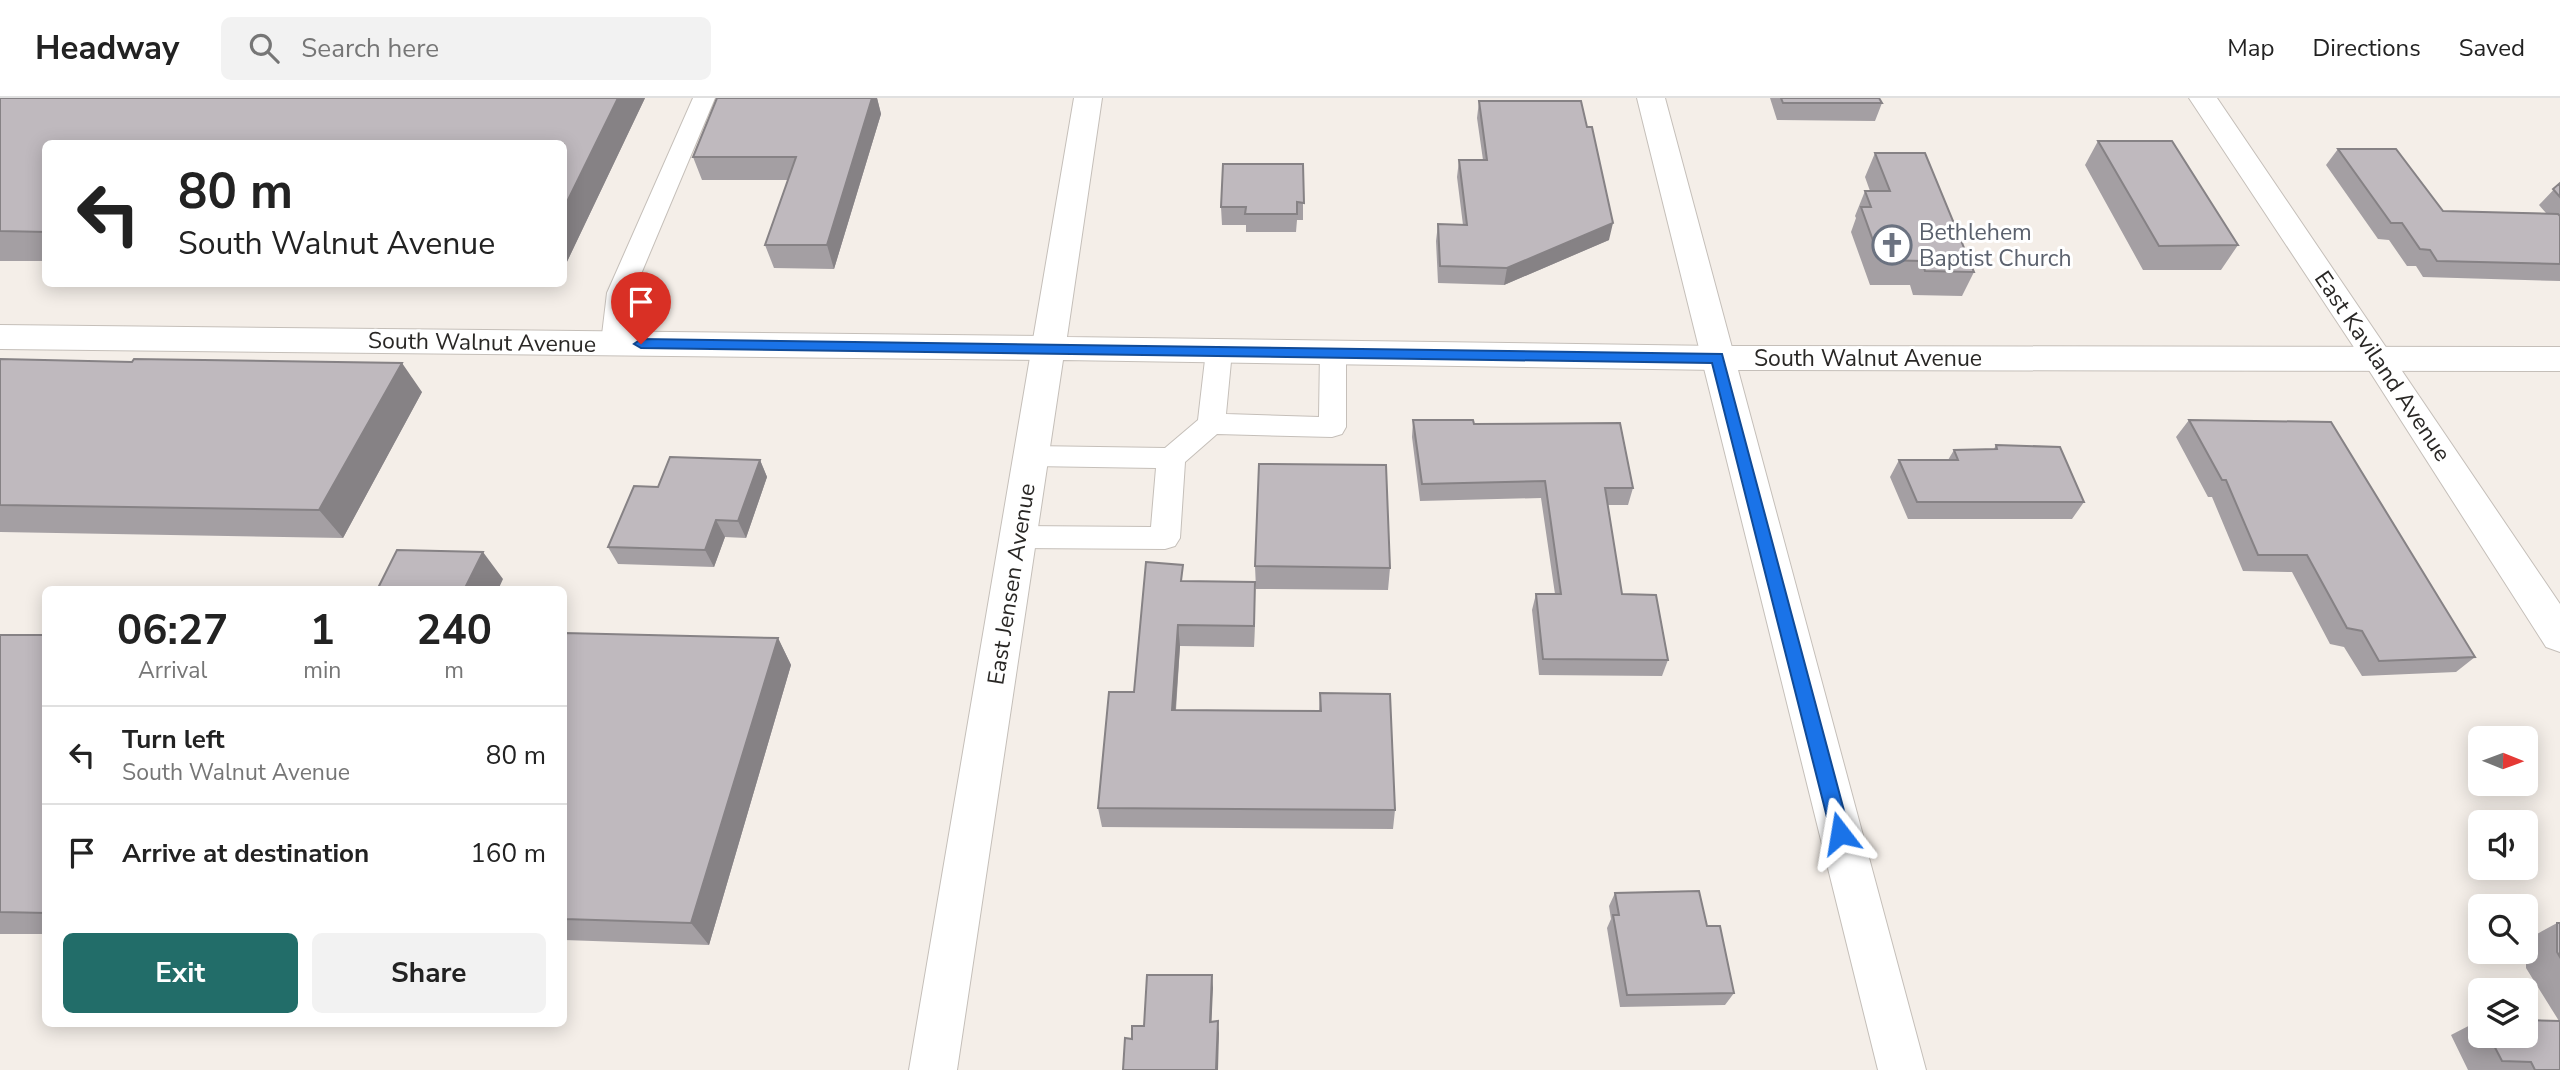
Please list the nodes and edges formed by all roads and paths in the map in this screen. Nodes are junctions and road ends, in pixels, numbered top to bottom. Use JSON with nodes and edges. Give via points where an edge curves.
{"nodes":[{"id":1,"x":704,"y":98,"type":"edge"},
{"id":2,"x":1088,"y":98,"type":"edge"},
{"id":3,"x":1651,"y":98,"type":"edge"},
{"id":4,"x":2203,"y":98,"type":"edge"},
{"id":5,"x":0,"y":337,"type":"edge"},
{"id":6,"x":614,"y":343,"type":"junction"},
{"id":7,"x":1049,"y":348,"type":"junction"},
{"id":8,"x":1219,"y":351,"type":"junction"},
{"id":9,"x":1332,"y":352,"type":"junction"},
{"id":10,"x":2377,"y":356,"type":"junction"},
{"id":11,"x":1717,"y":358,"type":"junction"},
{"id":12,"x":2560,"y":359,"type":"edge"},
{"id":13,"x":1211,"y":424,"type":"junction"},
{"id":14,"x":1032,"y":456,"type":"junction"},
{"id":15,"x":1171,"y":458,"type":"junction"},
{"id":16,"x":1018,"y":537,"type":"junction"},
{"id":17,"x":2560,"y":636,"type":"edge"},
{"id":18,"x":933,"y":1070,"type":"edge"},
{"id":19,"x":1902,"y":1070,"type":"edge"}],
"edges":[{"from":1,"to":6,"type":"lane","via":[[620,293]]},
{"from":2,"to":7,"type":"street","name":"East Jensen Avenue"},
{"from":3,"to":11,"type":"street"},
{"from":4,"to":10,"type":"street","name":"East Kaviland Avenue"},
{"from":5,"to":6,"type":"street","name":"South Walnut Avenue"},
{"from":6,"to":7,"type":"street","name":"South Walnut Avenue"},
{"from":7,"to":8,"type":"street","name":"South Walnut Avenue"},
{"from":7,"to":14,"type":"street","name":"East Jensen Avenue"},
{"from":8,"to":9,"type":"street","name":"South Walnut Avenue"},
{"from":8,"to":13,"type":"lane"},
{"from":9,"to":11,"type":"street","name":"South Walnut Avenue"},
{"from":9,"to":13,"type":"lane","via":[[1332,427]]},
{"from":10,"to":11,"type":"street","name":"South Walnut Avenue"},
{"from":10,"to":12,"type":"street","name":"South Walnut Avenue"},
{"from":10,"to":17,"type":"street","name":"East Kaviland Avenue"},
{"from":11,"to":19,"type":"street"},
{"from":13,"to":15,"type":"lane"},
{"from":14,"to":15,"type":"lane"},
{"from":14,"to":16,"type":"street","name":"East Jensen Avenue"},
{"from":15,"to":16,"type":"lane","via":[[1166,538]]},
{"from":16,"to":18,"type":"street","name":"East Jensen Avenue"}]}
